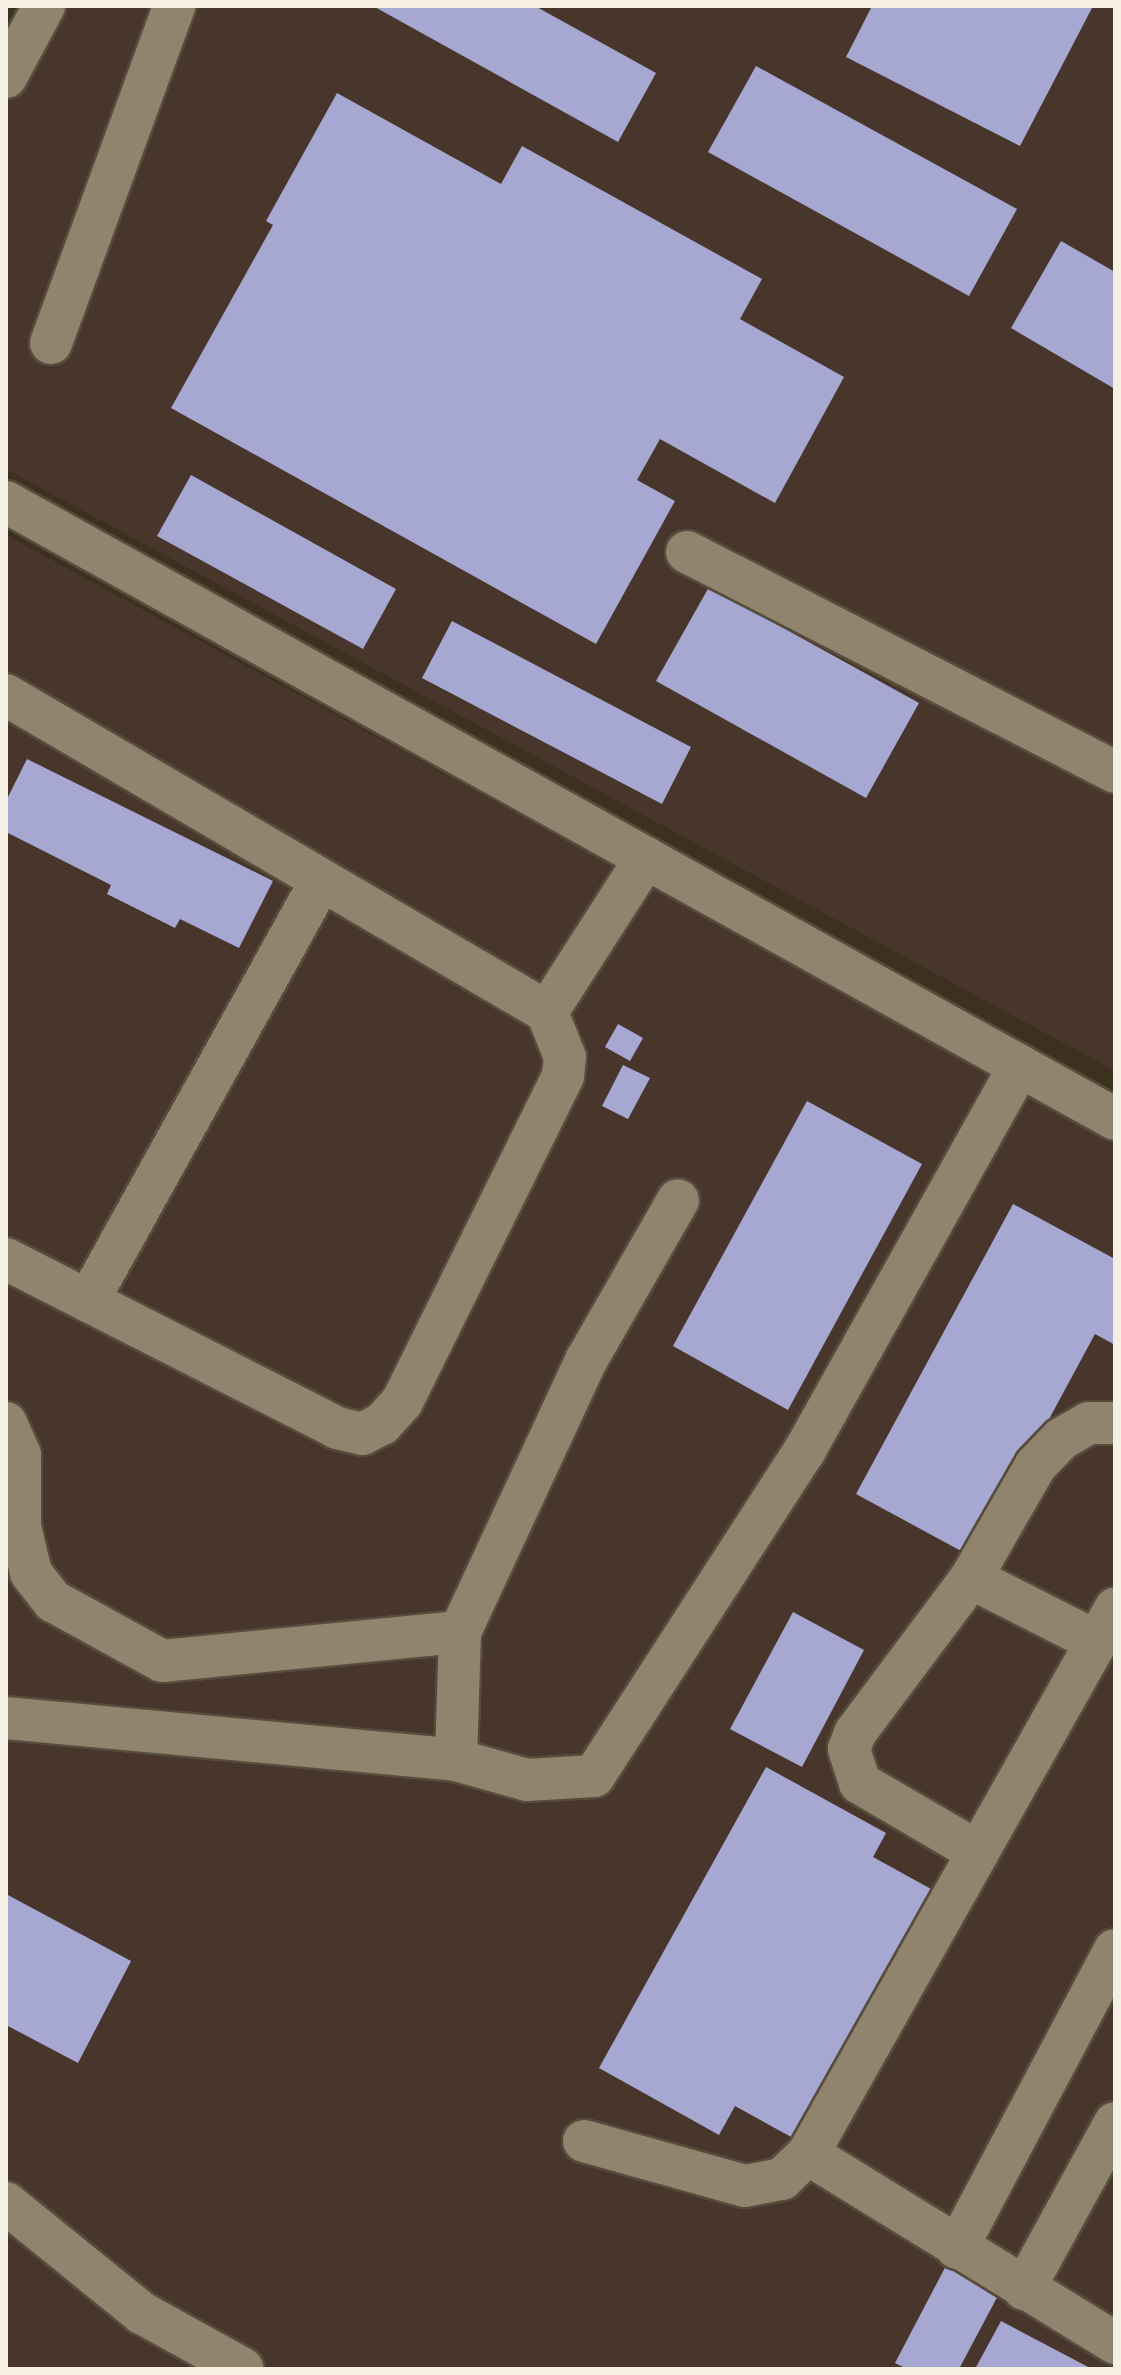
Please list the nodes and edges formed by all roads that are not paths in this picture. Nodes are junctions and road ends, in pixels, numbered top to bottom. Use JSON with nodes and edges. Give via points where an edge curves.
{"nodes":[{"id":1,"x":44,"y":6,"type":"edge"},
{"id":2,"x":174,"y":6,"type":"edge"},
{"id":3,"x":6,"y":77,"type":"edge"},
{"id":4,"x":51,"y":343,"type":"dead end"},
{"id":5,"x":6,"y":502,"type":"edge"},
{"id":6,"x":687,"y":552,"type":"dead end"},
{"id":7,"x":6,"y":695,"type":"edge"},
{"id":8,"x":1115,"y":772,"type":"edge"},
{"id":9,"x":646,"y":858,"type":"junction"},
{"id":10,"x":321,"y":880,"type":"junction"},
{"id":11,"x":547,"y":1012,"type":"junction"},
{"id":12,"x":1020,"y":1066,"type":"junction"},
{"id":13,"x":1115,"y":1119,"type":"edge"},
{"id":14,"x":678,"y":1200,"type":"dead end"},
{"id":15,"x":6,"y":1259,"type":"edge"},
{"id":16,"x":88,"y":1301,"type":"junction"},
{"id":17,"x":6,"y":1423,"type":"edge"},
{"id":18,"x":1115,"y":1423,"type":"edge"},
{"id":19,"x":971,"y":1578,"type":"junction"},
{"id":20,"x":1106,"y":1625,"type":"edge"},
{"id":21,"x":460,"y":1632,"type":"junction"},
{"id":22,"x":6,"y":1718,"type":"edge"},
{"id":23,"x":456,"y":1760,"type":"junction"},
{"id":24,"x":978,"y":1852,"type":"junction"},
{"id":25,"x":1115,"y":1950,"type":"edge"},
{"id":26,"x":1115,"y":2123,"type":"edge"},
{"id":27,"x":584,"y":2141,"type":"dead end"},
{"id":28,"x":808,"y":2154,"type":"junction"},
{"id":29,"x":6,"y":2203,"type":"edge"},
{"id":30,"x":957,"y":2248,"type":"junction"},
{"id":31,"x":1024,"y":2289,"type":"junction"},
{"id":32,"x":1115,"y":2343,"type":"edge"},
{"id":33,"x":243,"y":2369,"type":"edge"}],
"edges":[{"from":1,"to":3,"type":"lane"},
{"from":2,"to":4,"type":"lane"},
{"from":5,"to":9,"type":"lane"},
{"from":6,"to":8,"type":"lane"},
{"from":7,"to":10,"type":"lane"},
{"from":9,"to":11,"type":"lane"},
{"from":9,"to":12,"type":"lane"},
{"from":10,"to":11,"type":"lane"},
{"from":10,"to":16,"type":"lane"},
{"from":11,"to":16,"type":"lane","via":[[565,1057],[563,1076],[402,1402],[382,1424],[362,1434],[337,1428]]},
{"from":12,"to":13,"type":"lane"},
{"from":12,"to":23,"type":"lane","via":[[805,1450],[594,1776],[527,1780]]},
{"from":14,"to":21,"type":"lane","via":[[587,1359]]},
{"from":15,"to":16,"type":"lane"},
{"from":17,"to":21,"type":"lane","via":[[20,1455],[20,1526],[31,1573],[53,1601],[162,1661]]},
{"from":18,"to":19,"type":"lane","via":[[1089,1423],[1061,1439],[1036,1465]]},
{"from":19,"to":20,"type":"lane"},
{"from":19,"to":24,"type":"lane","via":[[855,1733],[849,1749],[860,1783]]},
{"from":20,"to":24,"type":"lane"},
{"from":21,"to":23,"type":"lane"},
{"from":22,"to":23,"type":"lane"},
{"from":24,"to":28,"type":"lane"},
{"from":25,"to":30,"type":"lane"},
{"from":26,"to":31,"type":"lane"},
{"from":27,"to":28,"type":"lane","via":[[745,2186],[782,2179]]},
{"from":28,"to":30,"type":"lane"},
{"from":29,"to":33,"type":"lane","via":[[142,2313]]},
{"from":30,"to":31,"type":"lane"},
{"from":31,"to":32,"type":"lane"}]}
